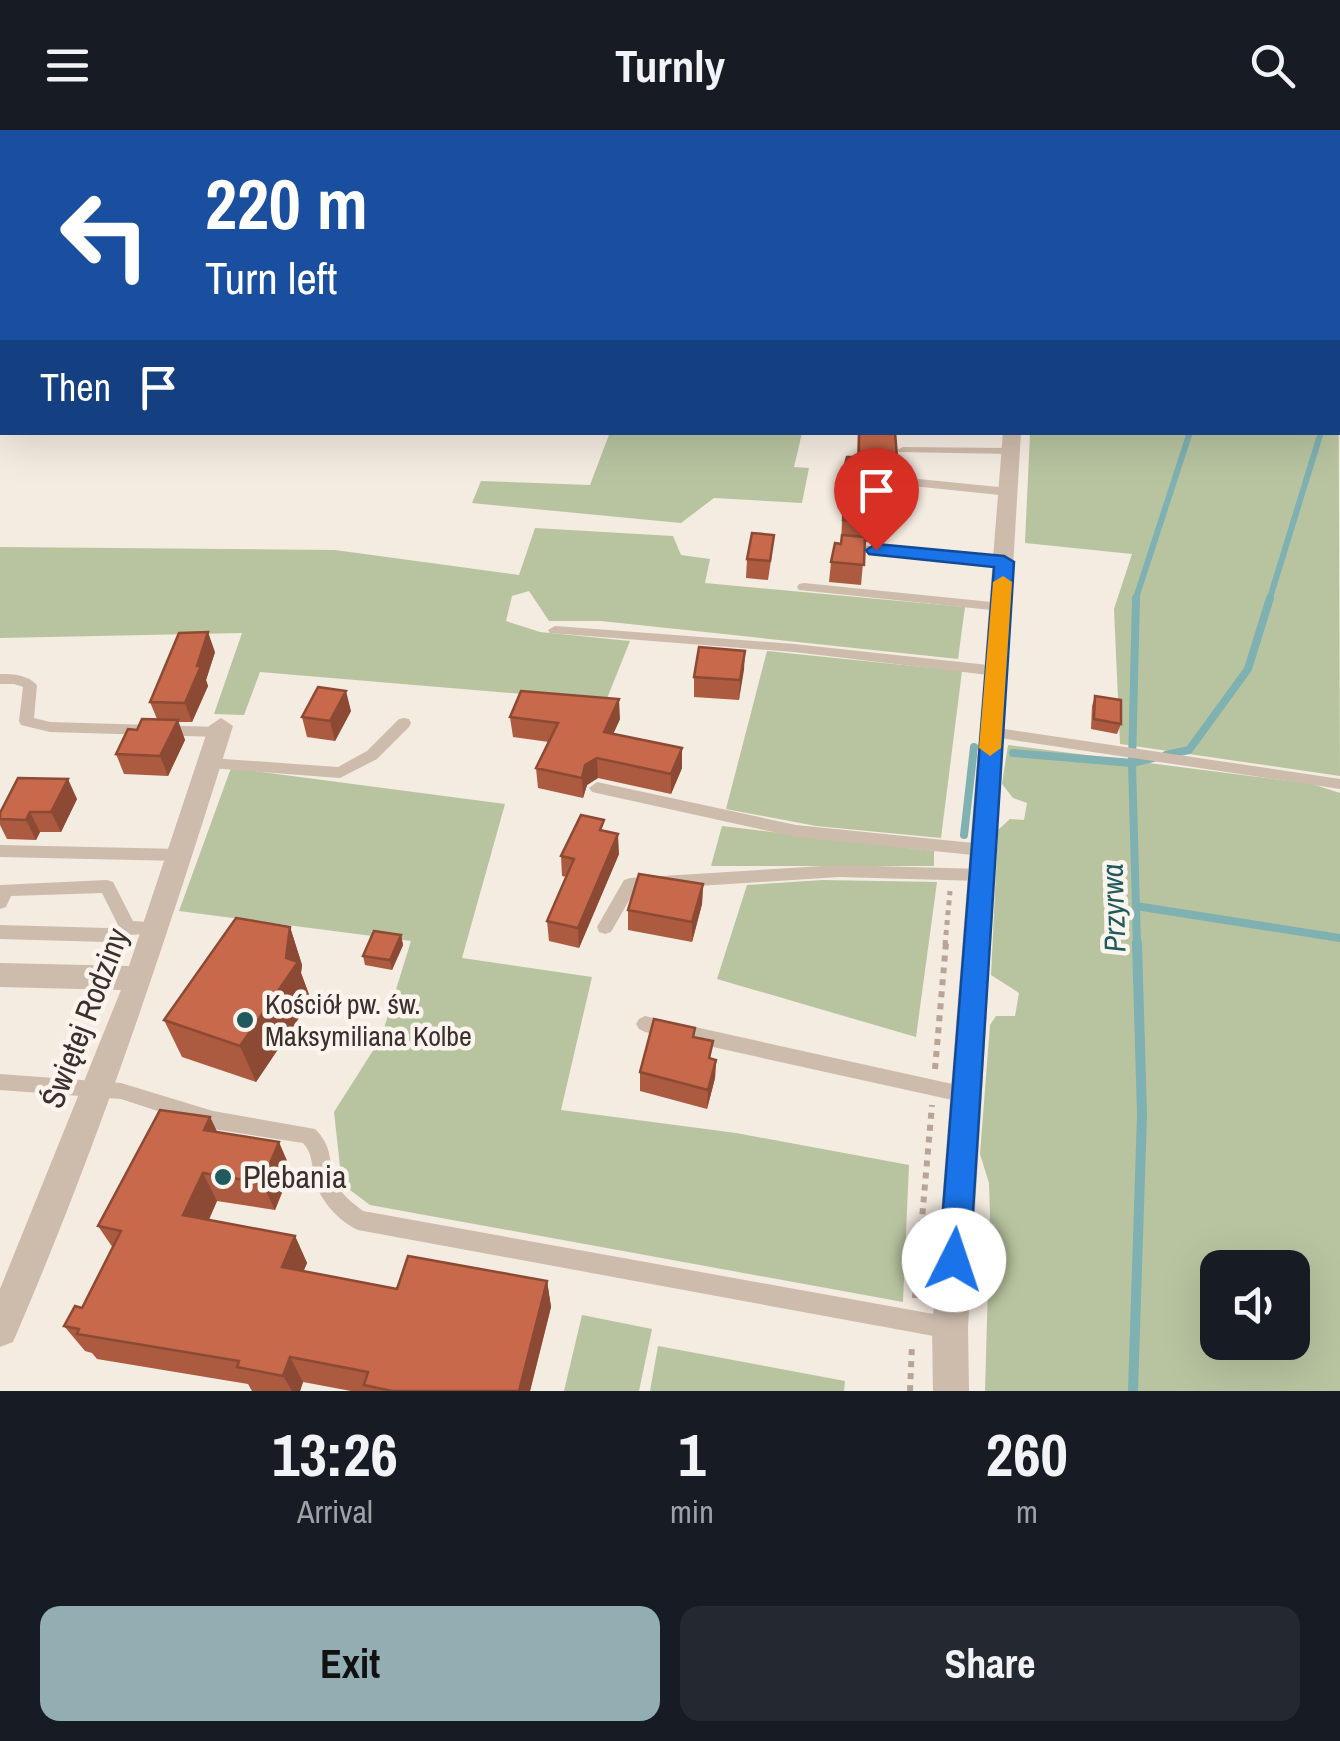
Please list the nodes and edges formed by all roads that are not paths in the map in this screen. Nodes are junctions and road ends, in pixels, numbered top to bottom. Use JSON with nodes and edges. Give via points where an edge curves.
{"nodes":[{"id":1,"x":1012,"y":442,"type":"edge"},
{"id":2,"x":903,"y":450,"type":"dead end"},
{"id":3,"x":864,"y":478,"type":"edge"},
{"id":4,"x":1009,"y":492,"type":"junction"},
{"id":5,"x":841,"y":547,"type":"edge"},
{"id":6,"x":1004,"y":562,"type":"junction"},
{"id":7,"x":804,"y":588,"type":"dead end"},
{"id":8,"x":1001,"y":607,"type":"junction"},
{"id":9,"x":555,"y":630,"type":"dead end"},
{"id":10,"x":996,"y":671,"type":"junction"},
{"id":11,"x":0,"y":679,"type":"edge"},
{"id":12,"x":0,"y":688,"type":"edge"},
{"id":13,"x":29,"y":694,"type":"junction"},
{"id":14,"x":404,"y":722,"type":"dead end"},
{"id":15,"x":220,"y":729,"type":"joint"},
{"id":16,"x":991,"y":732,"type":"junction"},
{"id":17,"x":210,"y":763,"type":"junction"},
{"id":18,"x":1340,"y":784,"type":"edge"},
{"id":19,"x":597,"y":788,"type":"dead end"},
{"id":20,"x":0,"y":850,"type":"edge"},
{"id":21,"x":180,"y":856,"type":"junction"},
{"id":22,"x":982,"y":862,"type":"junction"},
{"id":23,"x":0,"y":902,"type":"edge"},
{"id":24,"x":606,"y":927,"type":"dead end"},
{"id":25,"x":142,"y":928,"type":"junction"},
{"id":26,"x":0,"y":932,"type":"edge"},
{"id":27,"x":0,"y":975,"type":"edge"},
{"id":28,"x":140,"y":978,"type":"junction"},
{"id":29,"x":645,"y":1024,"type":"dead end"},
{"id":30,"x":0,"y":1082,"type":"edge"},
{"id":31,"x":95,"y":1090,"type":"junction"},
{"id":32,"x":966,"y":1095,"type":"junction"},
{"id":33,"x":950,"y":1328,"type":"junction"},
{"id":34,"x":0,"y":1329,"type":"edge"},
{"id":35,"x":951,"y":1391,"type":"edge"}],
"edges":[{"from":1,"to":2,"type":"lane"},
{"from":1,"to":4,"type":"street"},
{"from":3,"to":4,"type":"lane"},
{"from":4,"to":6,"type":"street"},
{"from":5,"to":6,"type":"lane"},
{"from":6,"to":8,"type":"street"},
{"from":7,"to":8,"type":"lane"},
{"from":8,"to":10,"type":"street"},
{"from":9,"to":10,"type":"lane"},
{"from":10,"to":16,"type":"street"},
{"from":11,"to":13,"type":"lane","via":[[30,685]]},
{"from":12,"to":13,"type":"lane"},
{"from":13,"to":15,"type":"lane","via":[[26,720],[50,727]]},
{"from":14,"to":17,"type":"lane","via":[[372,755],[340,772]]},
{"from":15,"to":17,"type":"street","name":"Świętej Rodziny"},
{"from":16,"to":18,"type":"lane"},
{"from":16,"to":22,"type":"street"},
{"from":17,"to":21,"type":"street","name":"Świętej Rodziny"},
{"from":19,"to":22,"type":"lane"},
{"from":20,"to":21,"type":"lane"},
{"from":21,"to":25,"type":"street","name":"Świętej Rodziny"},
{"from":22,"to":24,"type":"lane","via":[[630,884]]},
{"from":22,"to":32,"type":"street"},
{"from":23,"to":25,"type":"lane","via":[[6,890],[107,886]]},
{"from":25,"to":26,"type":"lane","via":[[107,936]]},
{"from":25,"to":28,"type":"street","name":"Świętej Rodziny"},
{"from":27,"to":28,"type":"street"},
{"from":28,"to":31,"type":"street","name":"Świętej Rodziny"},
{"from":29,"to":32,"type":"lane"},
{"from":30,"to":31,"type":"lane"},
{"from":31,"to":33,"type":"lane","via":[[308,1135],[326,1163],[330,1194],[358,1220]]},
{"from":31,"to":34,"type":"street","name":"Świętej Rodziny"},
{"from":32,"to":33,"type":"street"},
{"from":33,"to":35,"type":"street"}]}
